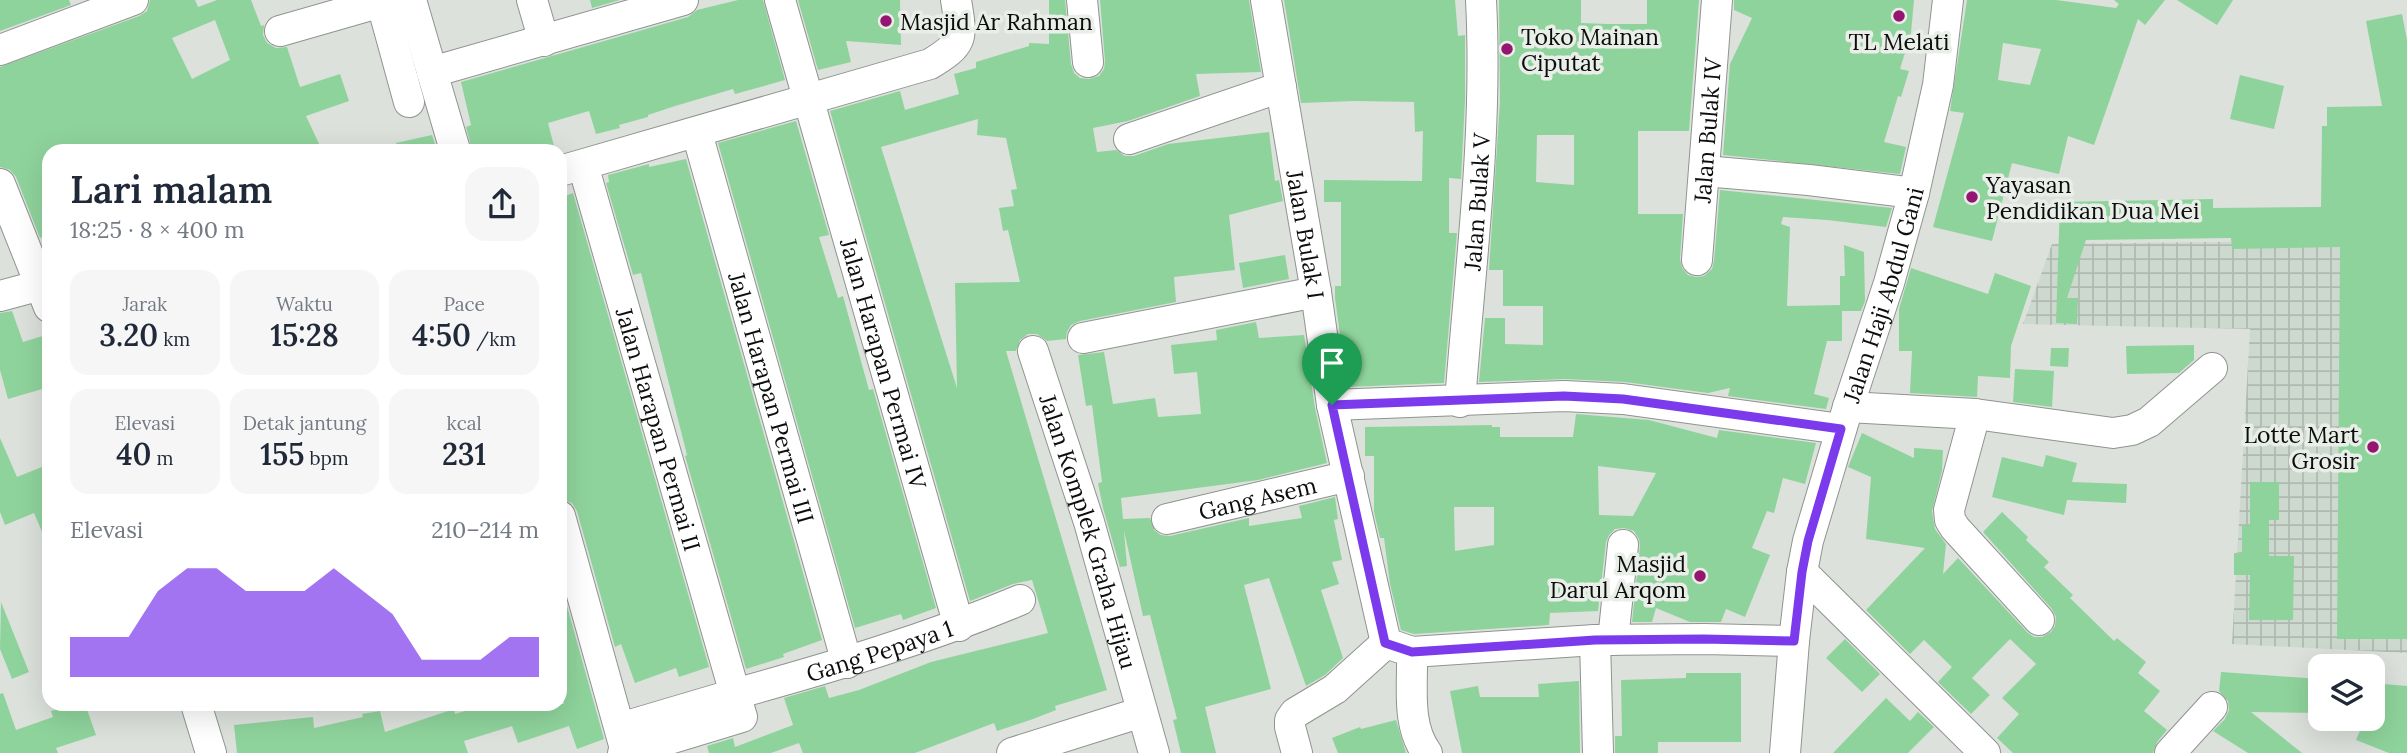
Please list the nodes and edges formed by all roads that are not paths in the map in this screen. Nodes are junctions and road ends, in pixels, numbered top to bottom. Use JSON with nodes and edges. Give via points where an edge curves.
{"nodes":[{"id":1,"x":133,"y":0,"type":"edge"},
{"id":2,"x":411,"y":0,"type":"edge"},
{"id":3,"x":532,"y":0,"type":"edge"},
{"id":4,"x":683,"y":0,"type":"edge"},
{"id":5,"x":780,"y":0,"type":"edge"},
{"id":6,"x":956,"y":0,"type":"edge"},
{"id":7,"x":1082,"y":0,"type":"edge"},
{"id":8,"x":1266,"y":0,"type":"edge"},
{"id":9,"x":1480,"y":0,"type":"edge"},
{"id":10,"x":1717,"y":0,"type":"edge"},
{"id":11,"x":1948,"y":0,"type":"edge"},
{"id":12,"x":381,"y":1,"type":"edge"},
{"id":13,"x":653,"y":4,"type":"edge"},
{"id":14,"x":280,"y":31,"type":"dead end"},
{"id":15,"x":544,"y":41,"type":"junction"},
{"id":16,"x":0,"y":50,"type":"edge"},
{"id":17,"x":1088,"y":62,"type":"dead end"},
{"id":18,"x":432,"y":72,"type":"junction"},
{"id":19,"x":1280,"y":87,"type":"junction"},
{"id":20,"x":810,"y":100,"type":"junction"},
{"id":21,"x":409,"y":102,"type":"dead end"},
{"id":22,"x":696,"y":133,"type":"junction"},
{"id":23,"x":1129,"y":139,"type":"dead end"},
{"id":24,"x":453,"y":144,"type":"edge"},
{"id":25,"x":572,"y":168,"type":"edge"},
{"id":26,"x":1704,"y":171,"type":"junction"},
{"id":27,"x":0,"y":184,"type":"edge"},
{"id":28,"x":1914,"y":193,"type":"junction"},
{"id":29,"x":39,"y":248,"type":"edge"},
{"id":30,"x":1697,"y":260,"type":"dead end"},
{"id":31,"x":42,"y":272,"type":"edge"},
{"id":32,"x":1316,"y":292,"type":"junction"},
{"id":33,"x":0,"y":296,"type":"edge"},
{"id":34,"x":42,"y":296,"type":"edge"},
{"id":35,"x":1083,"y":338,"type":"dead end"},
{"id":36,"x":1033,"y":351,"type":"dead end"},
{"id":37,"x":2212,"y":368,"type":"dead end"},
{"id":38,"x":1460,"y":402,"type":"junction"},
{"id":39,"x":1332,"y":405,"type":"junction"},
{"id":40,"x":1975,"y":414,"type":"junction"},
{"id":41,"x":1844,"y":418,"type":"junction"},
{"id":42,"x":1349,"y":476,"type":"junction"},
{"id":43,"x":1167,"y":519,"type":"dead end"},
{"id":44,"x":567,"y":542,"type":"edge"},
{"id":45,"x":1623,"y":545,"type":"dead end"},
{"id":46,"x":1802,"y":572,"type":"junction"},
{"id":47,"x":1020,"y":600,"type":"dead end"},
{"id":48,"x":2039,"y":620,"type":"dead end"},
{"id":49,"x":959,"y":626,"type":"junction"},
{"id":50,"x":1604,"y":640,"type":"junction"},
{"id":51,"x":1794,"y":641,"type":"junction"},
{"id":52,"x":1399,"y":647,"type":"junction"},
{"id":53,"x":847,"y":663,"type":"junction"},
{"id":54,"x":735,"y":694,"type":"junction"},
{"id":55,"x":2212,"y":706,"type":"dead end"},
{"id":56,"x":197,"y":711,"type":"edge"},
{"id":57,"x":1142,"y":712,"type":"junction"},
{"id":58,"x":623,"y":747,"type":"edge"},
{"id":59,"x":211,"y":753,"type":"edge"},
{"id":60,"x":1012,"y":753,"type":"edge"},
{"id":61,"x":1154,"y":753,"type":"edge"},
{"id":62,"x":1297,"y":753,"type":"edge"},
{"id":63,"x":1427,"y":753,"type":"edge"},
{"id":64,"x":1598,"y":753,"type":"edge"},
{"id":65,"x":1785,"y":753,"type":"edge"},
{"id":66,"x":1985,"y":753,"type":"edge"},
{"id":67,"x":2170,"y":753,"type":"edge"}],
"edges":[{"from":1,"to":16,"type":"street"},
{"from":2,"to":18,"type":"street"},
{"from":3,"to":15,"type":"street"},
{"from":4,"to":13,"type":"street"},
{"from":5,"to":20,"type":"street","name":"Jalan Harapan Permai IV"},
{"from":6,"to":20,"type":"street","via":[[961,32],[953,50],[930,64]]},
{"from":7,"to":17,"type":"street"},
{"from":8,"to":19,"type":"street","name":"Jalan Bulak I"},
{"from":9,"to":38,"type":"street","name":"Jalan Bulak V","via":[[1482,145]]},
{"from":10,"to":26,"type":"street","name":"Jalan Bulak IV"},
{"from":11,"to":28,"type":"street","name":"Jalan Haji Abdul Gani","via":[[1938,85]]},
{"from":12,"to":14,"type":"street"},
{"from":12,"to":21,"type":"street"},
{"from":13,"to":15,"type":"street"},
{"from":15,"to":18,"type":"street"},
{"from":18,"to":24,"type":"street"},
{"from":19,"to":23,"type":"street"},
{"from":19,"to":32,"type":"street","name":"Jalan Bulak I"},
{"from":20,"to":22,"type":"street"},
{"from":20,"to":49,"type":"street","name":"Jalan Harapan Permai IV"},
{"from":22,"to":25,"type":"street"},
{"from":22,"to":53,"type":"street","name":"Jalan Harapan Permai III"},
{"from":25,"to":54,"type":"street","name":"Jalan Harapan Permai II"},
{"from":26,"to":28,"type":"street"},
{"from":26,"to":30,"type":"street","name":"Jalan Bulak IV"},
{"from":27,"to":29,"type":"street"},
{"from":28,"to":41,"type":"street","name":"Jalan Haji Abdul Gani"},
{"from":29,"to":31,"type":"street"},
{"from":32,"to":35,"type":"street"},
{"from":32,"to":39,"type":"street","name":"Jalan Bulak I"},
{"from":33,"to":34,"type":"street"},
{"from":36,"to":57,"type":"street","name":"Jalan Komplek Graha Hijau","via":[[1089,522]]},
{"from":37,"to":40,"type":"street","via":[[2149,422],[2132,430],[2113,433]]},
{"from":38,"to":39,"type":"street"},
{"from":38,"to":41,"type":"street","via":[[1564,396]]},
{"from":39,"to":42,"type":"street","name":"Jalan Bulak I"},
{"from":40,"to":41,"type":"street"},
{"from":40,"to":48,"type":"street","via":[[1950,520]]},
{"from":41,"to":46,"type":"street","name":"Jalan Haji Abdul Gani"},
{"from":42,"to":43,"type":"street","name":"Gang Asem"},
{"from":42,"to":52,"type":"street","name":"Jalan Bulak I"},
{"from":44,"to":58,"type":"street"},
{"from":45,"to":50,"type":"street"},
{"from":46,"to":51,"type":"street","name":"Jalan Haji Abdul Gani"},
{"from":46,"to":66,"type":"street"},
{"from":47,"to":49,"type":"street","name":"Gang Pepaya 1"},
{"from":49,"to":53,"type":"street","name":"Gang Pepaya 1"},
{"from":50,"to":51,"type":"street"},
{"from":50,"to":52,"type":"street"},
{"from":50,"to":64,"type":"street"},
{"from":51,"to":65,"type":"street","name":"Jalan Haji Abdul Gani"},
{"from":52,"to":62,"type":"street","via":[[1295,713],[1290,727]]},
{"from":52,"to":63,"type":"street","name":"Jalan Bulak I","via":[[1415,732]]},
{"from":53,"to":54,"type":"street","name":"Gang Pepaya 1"},
{"from":54,"to":58,"type":"street","via":[[742,717]]},
{"from":55,"to":67,"type":"street"},
{"from":56,"to":59,"type":"street"},
{"from":57,"to":60,"type":"street"},
{"from":57,"to":61,"type":"street","name":"Jalan Komplek Graha Hijau"}]}
